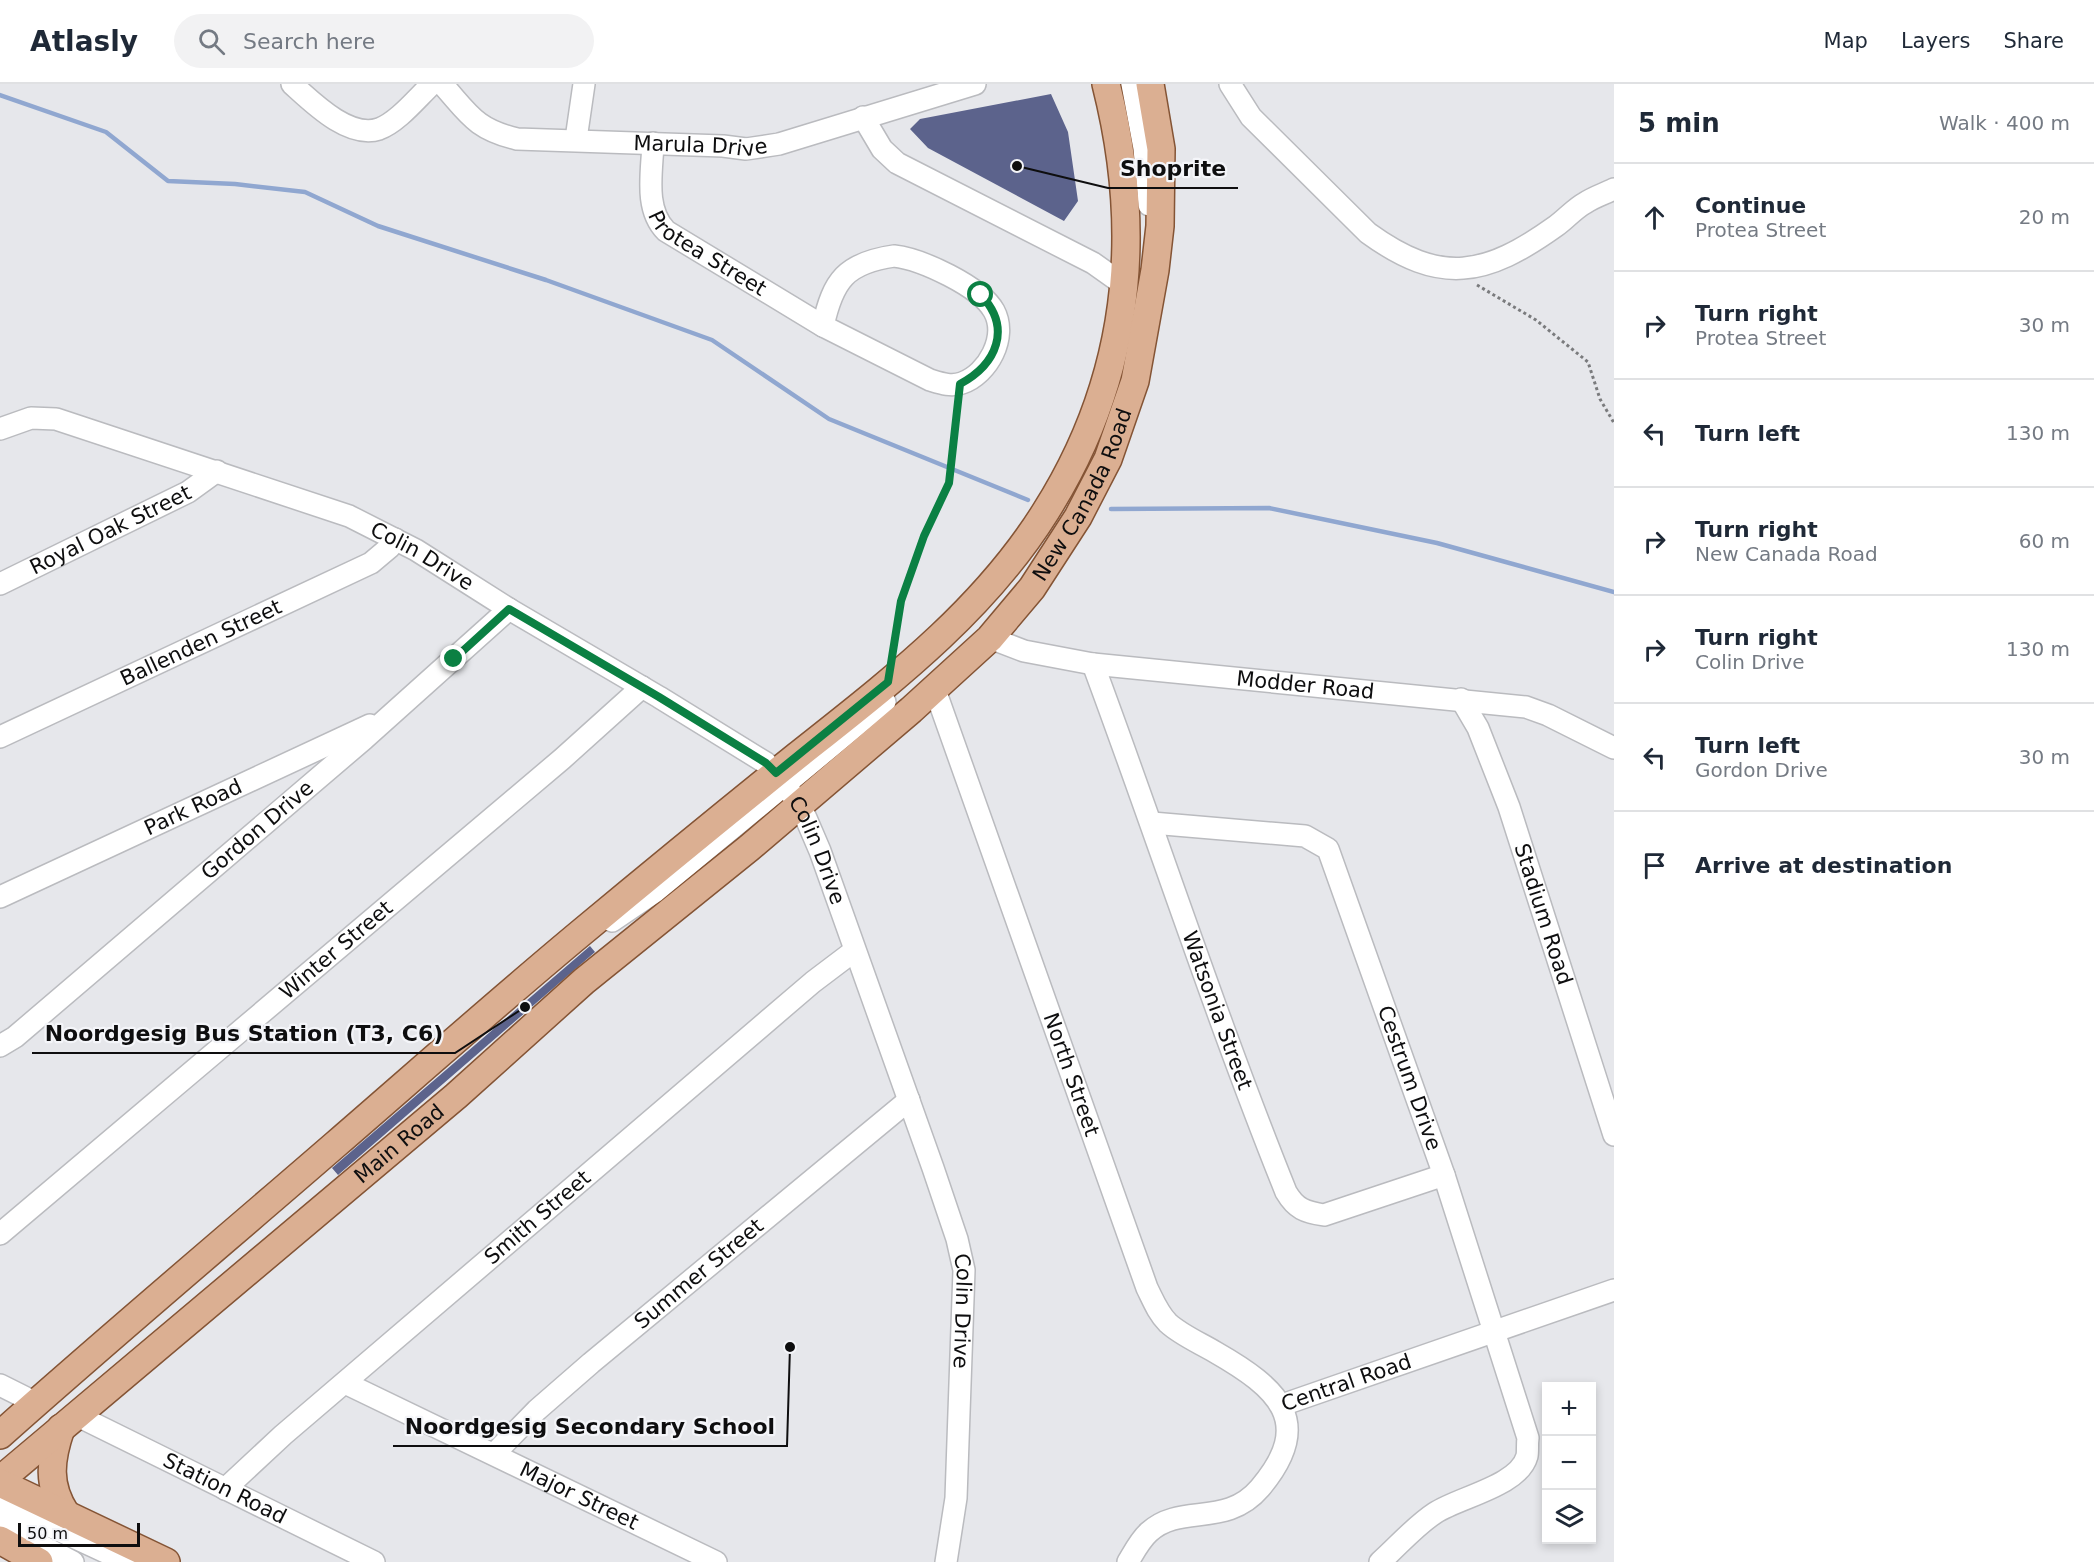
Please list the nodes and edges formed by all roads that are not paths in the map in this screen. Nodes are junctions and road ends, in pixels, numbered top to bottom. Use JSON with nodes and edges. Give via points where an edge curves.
{"nodes":[{"id":1,"x":292,"y":84,"type":"edge"},
{"id":2,"x":432,"y":84,"type":"edge"},
{"id":3,"x":442,"y":84,"type":"edge"},
{"id":4,"x":584,"y":84,"type":"edge"},
{"id":5,"x":972,"y":84,"type":"edge"},
{"id":6,"x":1106,"y":84,"type":"edge"},
{"id":7,"x":1119,"y":84,"type":"edge"},
{"id":8,"x":1132,"y":84,"type":"edge"},
{"id":9,"x":1150,"y":84,"type":"edge"},
{"id":10,"x":1230,"y":84,"type":"edge"},
{"id":11,"x":863,"y":117,"type":"junction"},
{"id":12,"x":576,"y":139,"type":"junction"},
{"id":13,"x":652,"y":143,"type":"junction"},
{"id":14,"x":1614,"y":189,"type":"edge"},
{"id":15,"x":1124,"y":285,"type":"junction"},
{"id":16,"x":823,"y":326,"type":"junction"},
{"id":17,"x":0,"y":429,"type":"edge"},
{"id":18,"x":217,"y":471,"type":"junction"},
{"id":19,"x":395,"y":539,"type":"junction"},
{"id":20,"x":0,"y":584,"type":"edge"},
{"id":21,"x":509,"y":609,"type":"junction"},
{"id":22,"x":990,"y":638,"type":"junction"},
{"id":23,"x":1093,"y":664,"type":"junction"},
{"id":24,"x":642,"y":687,"type":"junction"},
{"id":25,"x":935,"y":690,"type":"junction"},
{"id":26,"x":1461,"y":699,"type":"junction"},
{"id":27,"x":387,"y":718,"type":"junction"},
{"id":28,"x":0,"y":737,"type":"edge"},
{"id":29,"x":1614,"y":748,"type":"edge"},
{"id":30,"x":788,"y":790,"type":"junction"},
{"id":31,"x":1152,"y":823,"type":"junction"},
{"id":32,"x":0,"y":897,"type":"edge"},
{"id":33,"x":854,"y":951,"type":"junction"},
{"id":34,"x":0,"y":1046,"type":"edge"},
{"id":35,"x":909,"y":1100,"type":"junction"},
{"id":36,"x":1614,"y":1135,"type":"edge"},
{"id":37,"x":1444,"y":1175,"type":"junction"},
{"id":38,"x":3,"y":1227,"type":"edge"},
{"id":39,"x":1614,"y":1290,"type":"edge"},
{"id":40,"x":1496,"y":1333,"type":"junction"},
{"id":41,"x":345,"y":1383,"type":"junction"},
{"id":42,"x":0,"y":1385,"type":"edge"},
{"id":43,"x":36,"y":1403,"type":"junction"},
{"id":44,"x":1281,"y":1405,"type":"junction"},
{"id":45,"x":68,"y":1421,"type":"junction"},
{"id":46,"x":0,"y":1435,"type":"edge"},
{"id":47,"x":0,"y":1446,"type":"edge"},
{"id":48,"x":494,"y":1454,"type":"junction"},
{"id":49,"x":0,"y":1470,"type":"edge"},
{"id":50,"x":0,"y":1482,"type":"edge"},
{"id":51,"x":225,"y":1489,"type":"junction"},
{"id":52,"x":0,"y":1503,"type":"edge"},
{"id":53,"x":66,"y":1514,"type":"junction"},
{"id":54,"x":2,"y":1539,"type":"edge"},
{"id":55,"x":39,"y":1562,"type":"edge"},
{"id":56,"x":73,"y":1562,"type":"edge"},
{"id":57,"x":127,"y":1562,"type":"edge"},
{"id":58,"x":166,"y":1562,"type":"edge"},
{"id":59,"x":374,"y":1562,"type":"edge"},
{"id":60,"x":716,"y":1562,"type":"edge"},
{"id":61,"x":946,"y":1562,"type":"edge"},
{"id":62,"x":1128,"y":1562,"type":"edge"},
{"id":63,"x":1380,"y":1562,"type":"edge"}],
"edges":[{"from":1,"to":2,"type":"street","via":[[341,122],[367,131],[381,129]]},
{"from":3,"to":12,"type":"street","name":"Marula Drive","via":[[489,131],[517,139]]},
{"from":4,"to":12,"type":"street"},
{"from":5,"to":11,"type":"street","name":"Marula Drive"},
{"from":6,"to":15,"type":"main road","name":"New Canada Road","via":[[1126,182]]},
{"from":7,"to":30,"type":"street","name":"New Canada Road","via":[[1135,160],[1138,234],[1118,374],[1092,448],[1026,557],[976,618]]},
{"from":8,"to":30,"type":"street","name":"New Canada Road","via":[[1147,171],[1149,233],[1130,367],[1103,446],[1040,557],[980,633]]},
{"from":9,"to":22,"type":"main road","name":"New Canada Road","via":[[1161,149],[1159,245],[1135,381],[1108,459],[1078,517],[1032,588]]},
{"from":10,"to":14,"type":"street","via":[[1251,117],[1368,233],[1416,261],[1450,270],[1500,260],[1558,225],[1584,203]]},
{"from":11,"to":13,"type":"street","name":"Marula Drive","via":[[760,148]]},
{"from":11,"to":15,"type":"street","via":[[877,143],[897,163],[1093,263]]},
{"from":12,"to":13,"type":"street","name":"Marula Drive"},
{"from":13,"to":16,"type":"street","name":"Protea Street","via":[[651,197],[659,224]]},
{"from":15,"to":30,"type":"main road","name":"New Canada Road","via":[[1105,383],[1075,460],[1048,508],[1008,568]]},
{"from":16,"to":16,"type":"street","name":"Protea Street","via":[[947,385],[960,384],[977,375],[989,361],[999,324],[981,295],[910,258],[894,256],[869,261],[848,273],[830,295]]},
{"from":17,"to":18,"type":"street","name":"Colin Drive","via":[[31,418],[56,419]]},
{"from":18,"to":19,"type":"street","name":"Colin Drive","via":[[349,516]]},
{"from":18,"to":20,"type":"street","name":"Royal Oak Street","via":[[188,492]]},
{"from":19,"to":21,"type":"street","name":"Colin Drive"},
{"from":19,"to":28,"type":"street","name":"Ballenden Street","via":[[371,563]]},
{"from":21,"to":24,"type":"street","name":"Colin Drive"},
{"from":21,"to":27,"type":"street","name":"Gordon Drive"},
{"from":22,"to":23,"type":"street","name":"Modder Road","via":[[1024,651]]},
{"from":22,"to":25,"type":"main road","name":"New Canada Road"},
{"from":23,"to":26,"type":"street","name":"Modder Road"},
{"from":23,"to":31,"type":"street","name":"Watsonia Street"},
{"from":24,"to":30,"type":"street","name":"Colin Drive","via":[[766,763]]},
{"from":24,"to":38,"type":"street","name":"Winter Street","via":[[562,759]]},
{"from":25,"to":30,"type":"main road","name":"New Canada Road"},
{"from":25,"to":44,"type":"street","name":"North Street","via":[[1147,1288],[1169,1324],[1253,1378]]},
{"from":26,"to":29,"type":"street","name":"Modder Road","via":[[1526,707]]},
{"from":26,"to":36,"type":"street","name":"Stadium Road","via":[[1478,728],[1509,807]]},
{"from":27,"to":32,"type":"street","name":"Park Road"},
{"from":27,"to":34,"type":"street","name":"Gordon Drive"},
{"from":30,"to":33,"type":"street","name":"Colin Drive","via":[[820,851]]},
{"from":30,"to":43,"type":"main road","name":"Main Road","via":[[579,934]]},
{"from":30,"to":45,"type":"main road","name":"Main Road","via":[[456,1096]]},
{"from":30,"to":47,"type":"street","name":"Main Road","via":[[565,956]]},
{"from":30,"to":49,"type":"street","name":"Main Road","via":[[440,1098]]},
{"from":31,"to":37,"type":"street","name":"Cestrum Drive","via":[[1305,836],[1320,843],[1332,856]]},
{"from":31,"to":37,"type":"street","name":"Watsonia Street","via":[[1248,1097],[1293,1203],[1304,1212],[1324,1215]]},
{"from":33,"to":35,"type":"street","name":"Colin Drive"},
{"from":33,"to":41,"type":"street","name":"Smith Street"},
{"from":35,"to":48,"type":"street","name":"Summer Street","via":[[591,1363]]},
{"from":35,"to":61,"type":"street","name":"Colin Drive","via":[[964,1270],[956,1498]]},
{"from":37,"to":40,"type":"street","name":"Cestrum Drive"},
{"from":39,"to":40,"type":"street","name":"Central Road"},
{"from":40,"to":44,"type":"street","name":"Central Road"},
{"from":40,"to":63,"type":"street","via":[[1528,1438],[1527,1456],[1509,1479],[1432,1514]]},
{"from":41,"to":48,"type":"street","name":"Major Street"},
{"from":41,"to":51,"type":"street","name":"Smith Street"},
{"from":42,"to":43,"type":"street"},
{"from":43,"to":46,"type":"main road","name":"Main Road"},
{"from":44,"to":62,"type":"street","name":"Central Road","via":[[1289,1432],[1286,1451],[1256,1494],[1235,1509],[1160,1524],[1148,1533]]},
{"from":45,"to":50,"type":"main road","name":"Main Road"},
{"from":45,"to":51,"type":"street","name":"Station Road"},
{"from":45,"to":53,"type":"main road","via":[[53,1450],[51,1472],[55,1494]]},
{"from":48,"to":60,"type":"street","name":"Major Street"},
{"from":50,"to":53,"type":"main road"},
{"from":51,"to":59,"type":"street","name":"Station Road"},
{"from":52,"to":57,"type":"street"},
{"from":53,"to":58,"type":"main road"},
{"from":54,"to":55,"type":"main road"},
{"from":54,"to":56,"type":"street"}]}
